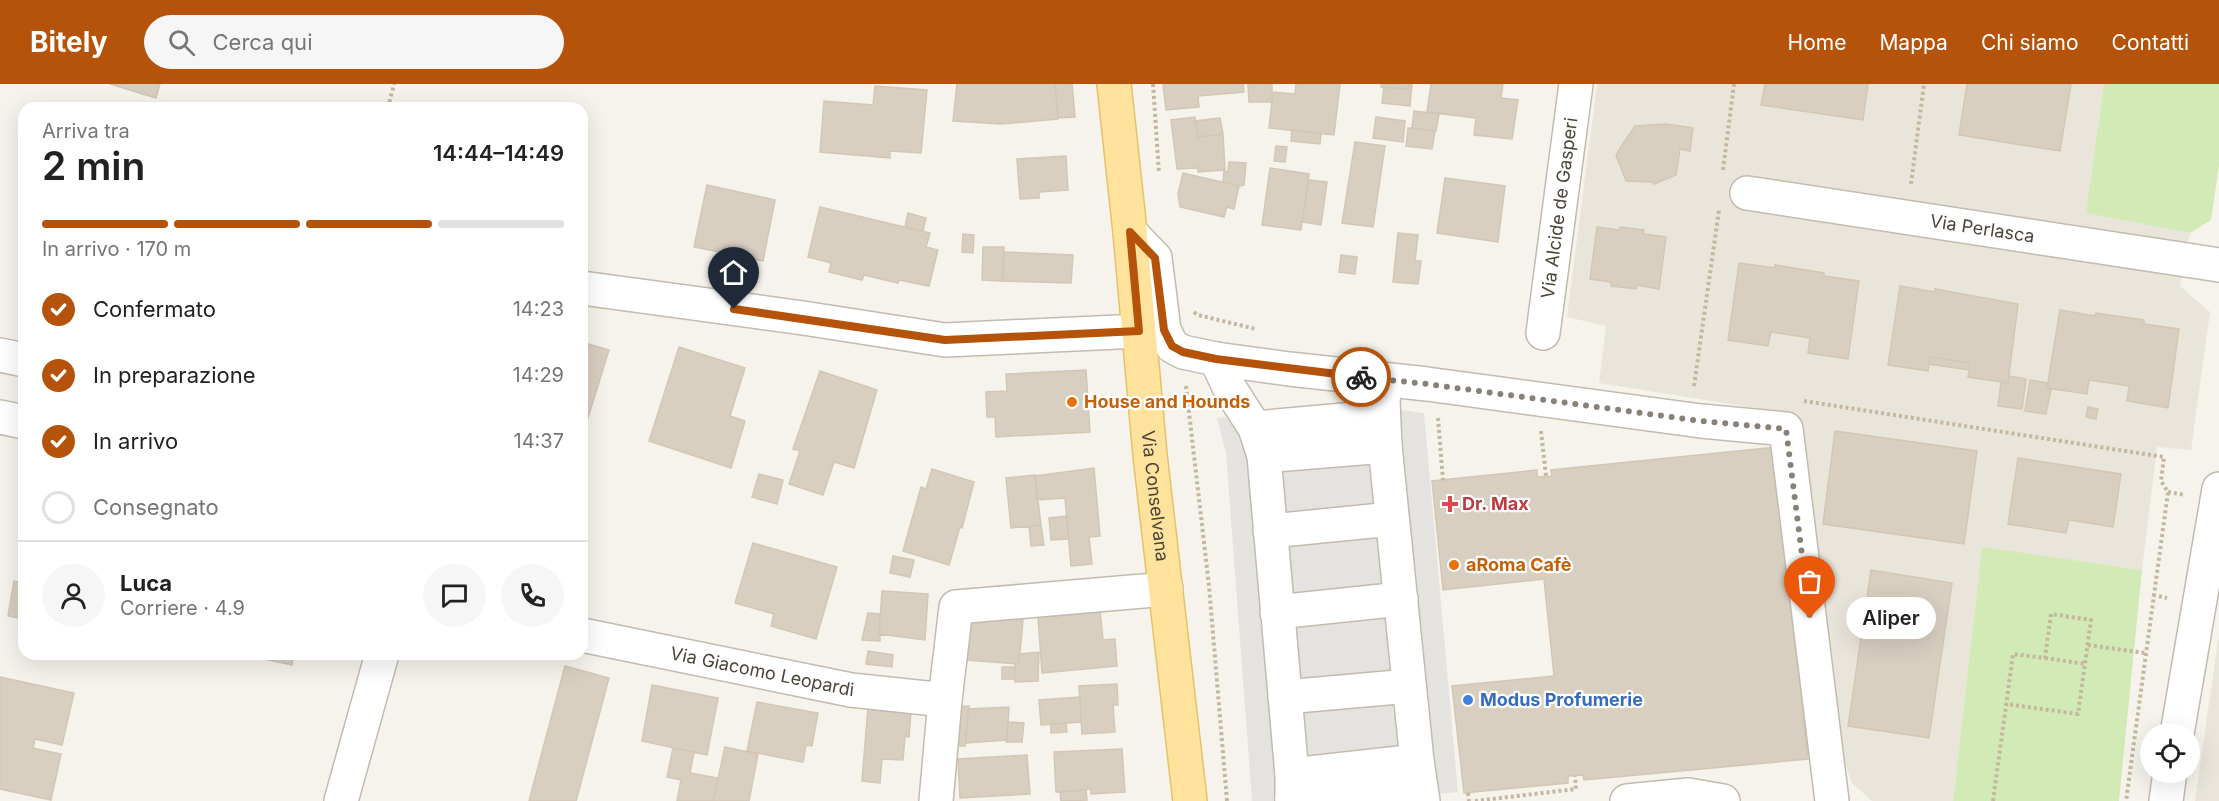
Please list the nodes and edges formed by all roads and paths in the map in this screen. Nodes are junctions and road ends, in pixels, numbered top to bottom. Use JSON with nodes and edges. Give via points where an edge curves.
{"nodes":[{"id":1,"x":394,"y":84,"type":"edge"},
{"id":2,"x":1114,"y":84,"type":"edge"},
{"id":3,"x":1576,"y":84,"type":"edge"},
{"id":4,"x":1734,"y":84,"type":"edge"},
{"id":5,"x":1924,"y":84,"type":"edge"},
{"id":6,"x":390,"y":102,"type":"edge"},
{"id":7,"x":1730,"y":192,"type":"junction"},
{"id":8,"x":1907,"y":216,"type":"junction"},
{"id":9,"x":1130,"y":232,"type":"junction"},
{"id":10,"x":2219,"y":265,"type":"edge"},
{"id":11,"x":588,"y":289,"type":"edge"},
{"id":12,"x":1139,"y":331,"type":"junction"},
{"id":13,"x":1543,"y":333,"type":"dead end"},
{"id":14,"x":1183,"y":352,"type":"junction"},
{"id":15,"x":0,"y":355,"type":"edge"},
{"id":16,"x":18,"y":359,"type":"edge"},
{"id":17,"x":1216,"y":359,"type":"junction"},
{"id":18,"x":1386,"y":380,"type":"junction"},
{"id":19,"x":1694,"y":386,"type":"dead end"},
{"id":20,"x":1438,"y":416,"type":"dead end"},
{"id":21,"x":0,"y":417,"type":"edge"},
{"id":22,"x":1366,"y":418,"type":"dead end"},
{"id":23,"x":18,"y":421,"type":"edge"},
{"id":24,"x":1541,"y":426,"type":"dead end"},
{"id":25,"x":1259,"y":442,"type":"junction"},
{"id":26,"x":1385,"y":446,"type":"junction"},
{"id":27,"x":2164,"y":457,"type":"dead end"},
{"id":28,"x":1546,"y":476,"type":"dead end"},
{"id":29,"x":1443,"y":480,"type":"dead end"},
{"id":30,"x":2219,"y":489,"type":"edge"},
{"id":31,"x":1392,"y":519,"type":"junction"},
{"id":32,"x":1270,"y":531,"type":"junction"},
{"id":33,"x":1166,"y":589,"type":"junction"},
{"id":34,"x":1401,"y":598,"type":"junction"},
{"id":35,"x":1277,"y":612,"type":"junction"},
{"id":36,"x":588,"y":636,"type":"edge"},
{"id":37,"x":2088,"y":645,"type":"junction"},
{"id":38,"x":2145,"y":653,"type":"junction"},
{"id":39,"x":2045,"y":658,"type":"junction"},
{"id":40,"x":380,"y":660,"type":"edge"},
{"id":41,"x":2085,"y":664,"type":"junction"},
{"id":42,"x":1410,"y":686,"type":"junction"},
{"id":43,"x":1285,"y":698,"type":"junction"},
{"id":44,"x":945,"y":700,"type":"junction"},
{"id":45,"x":2006,"y":704,"type":"junction"},
{"id":46,"x":2179,"y":723,"type":"edge"},
{"id":47,"x":1575,"y":776,"type":"dead end"},
{"id":48,"x":1414,"y":783,"type":"edge"},
{"id":49,"x":2168,"y":783,"type":"edge"},
{"id":50,"x":1292,"y":791,"type":"edge"},
{"id":51,"x":1468,"y":793,"type":"dead end"},
{"id":52,"x":341,"y":801,"type":"edge"},
{"id":53,"x":936,"y":801,"type":"edge"},
{"id":54,"x":1190,"y":801,"type":"edge"},
{"id":55,"x":1227,"y":801,"type":"edge"},
{"id":56,"x":1470,"y":801,"type":"edge"},
{"id":57,"x":1475,"y":801,"type":"edge"},
{"id":58,"x":1627,"y":801,"type":"edge"},
{"id":59,"x":1723,"y":801,"type":"edge"},
{"id":60,"x":1832,"y":801,"type":"edge"},
{"id":61,"x":1993,"y":801,"type":"edge"},
{"id":62,"x":2126,"y":801,"type":"edge"},
{"id":63,"x":2166,"y":801,"type":"edge"}],
"edges":[{"from":1,"to":6,"type":"path"},
{"from":2,"to":9,"type":"main road","name":"Via Conselvana"},
{"from":3,"to":13,"type":"street","name":"Via Alcide de Gasperi"},
{"from":4,"to":7,"type":"path"},
{"from":5,"to":8,"type":"path"},
{"from":7,"to":8,"type":"street","name":"Via Perlasca"},
{"from":7,"to":19,"type":"path"},
{"from":8,"to":10,"type":"street","name":"Via Perlasca"},
{"from":9,"to":12,"type":"main road","name":"Via Conselvana"},
{"from":9,"to":14,"type":"street","via":[[1155,258],[1164,330],[1172,346]]},
{"from":11,"to":12,"type":"street","via":[[945,340]]},
{"from":12,"to":33,"type":"main road","name":"Via Conselvana"},
{"from":14,"to":17,"type":"street"},
{"from":14,"to":55,"type":"path","via":[[1209,586]]},
{"from":15,"to":16,"type":"street"},
{"from":17,"to":18,"type":"street"},
{"from":17,"to":25,"type":"street"},
{"from":18,"to":26,"type":"street"},
{"from":18,"to":60,"type":"street","via":[[1786,429]]},
{"from":20,"to":29,"type":"path"},
{"from":21,"to":23,"type":"street"},
{"from":22,"to":25,"type":"street"},
{"from":24,"to":28,"type":"path"},
{"from":25,"to":26,"type":"street"},
{"from":25,"to":32,"type":"street"},
{"from":26,"to":31,"type":"street"},
{"from":27,"to":38,"type":"path","via":[[2161,481],[2168,492]]},
{"from":30,"to":46,"type":"street"},
{"from":31,"to":32,"type":"street"},
{"from":31,"to":34,"type":"street"},
{"from":32,"to":35,"type":"street"},
{"from":33,"to":44,"type":"street","via":[[957,607]]},
{"from":33,"to":54,"type":"main road","name":"Via Conselvana"},
{"from":34,"to":35,"type":"street"},
{"from":34,"to":42,"type":"street"},
{"from":35,"to":43,"type":"street"},
{"from":36,"to":44,"type":"street","name":"Via Giacomo Leopardi","via":[[851,690]]},
{"from":37,"to":38,"type":"path"},
{"from":37,"to":39,"type":"path","via":[[2091,620],[2051,614]]},
{"from":37,"to":41,"type":"path"},
{"from":38,"to":62,"type":"path"},
{"from":39,"to":41,"type":"path"},
{"from":39,"to":45,"type":"path","via":[[2013,654]]},
{"from":40,"to":52,"type":"street"},
{"from":41,"to":45,"type":"path","via":[[2078,714]]},
{"from":42,"to":43,"type":"street"},
{"from":42,"to":48,"type":"street"},
{"from":43,"to":50,"type":"street"},
{"from":44,"to":53,"type":"street"},
{"from":45,"to":61,"type":"path"},
{"from":47,"to":57,"type":"path","via":[[1576,789]]},
{"from":48,"to":50,"type":"street"},
{"from":49,"to":63,"type":"street"},
{"from":51,"to":56,"type":"path"},
{"from":58,"to":59,"type":"street","via":[[1688,795]]}]}
